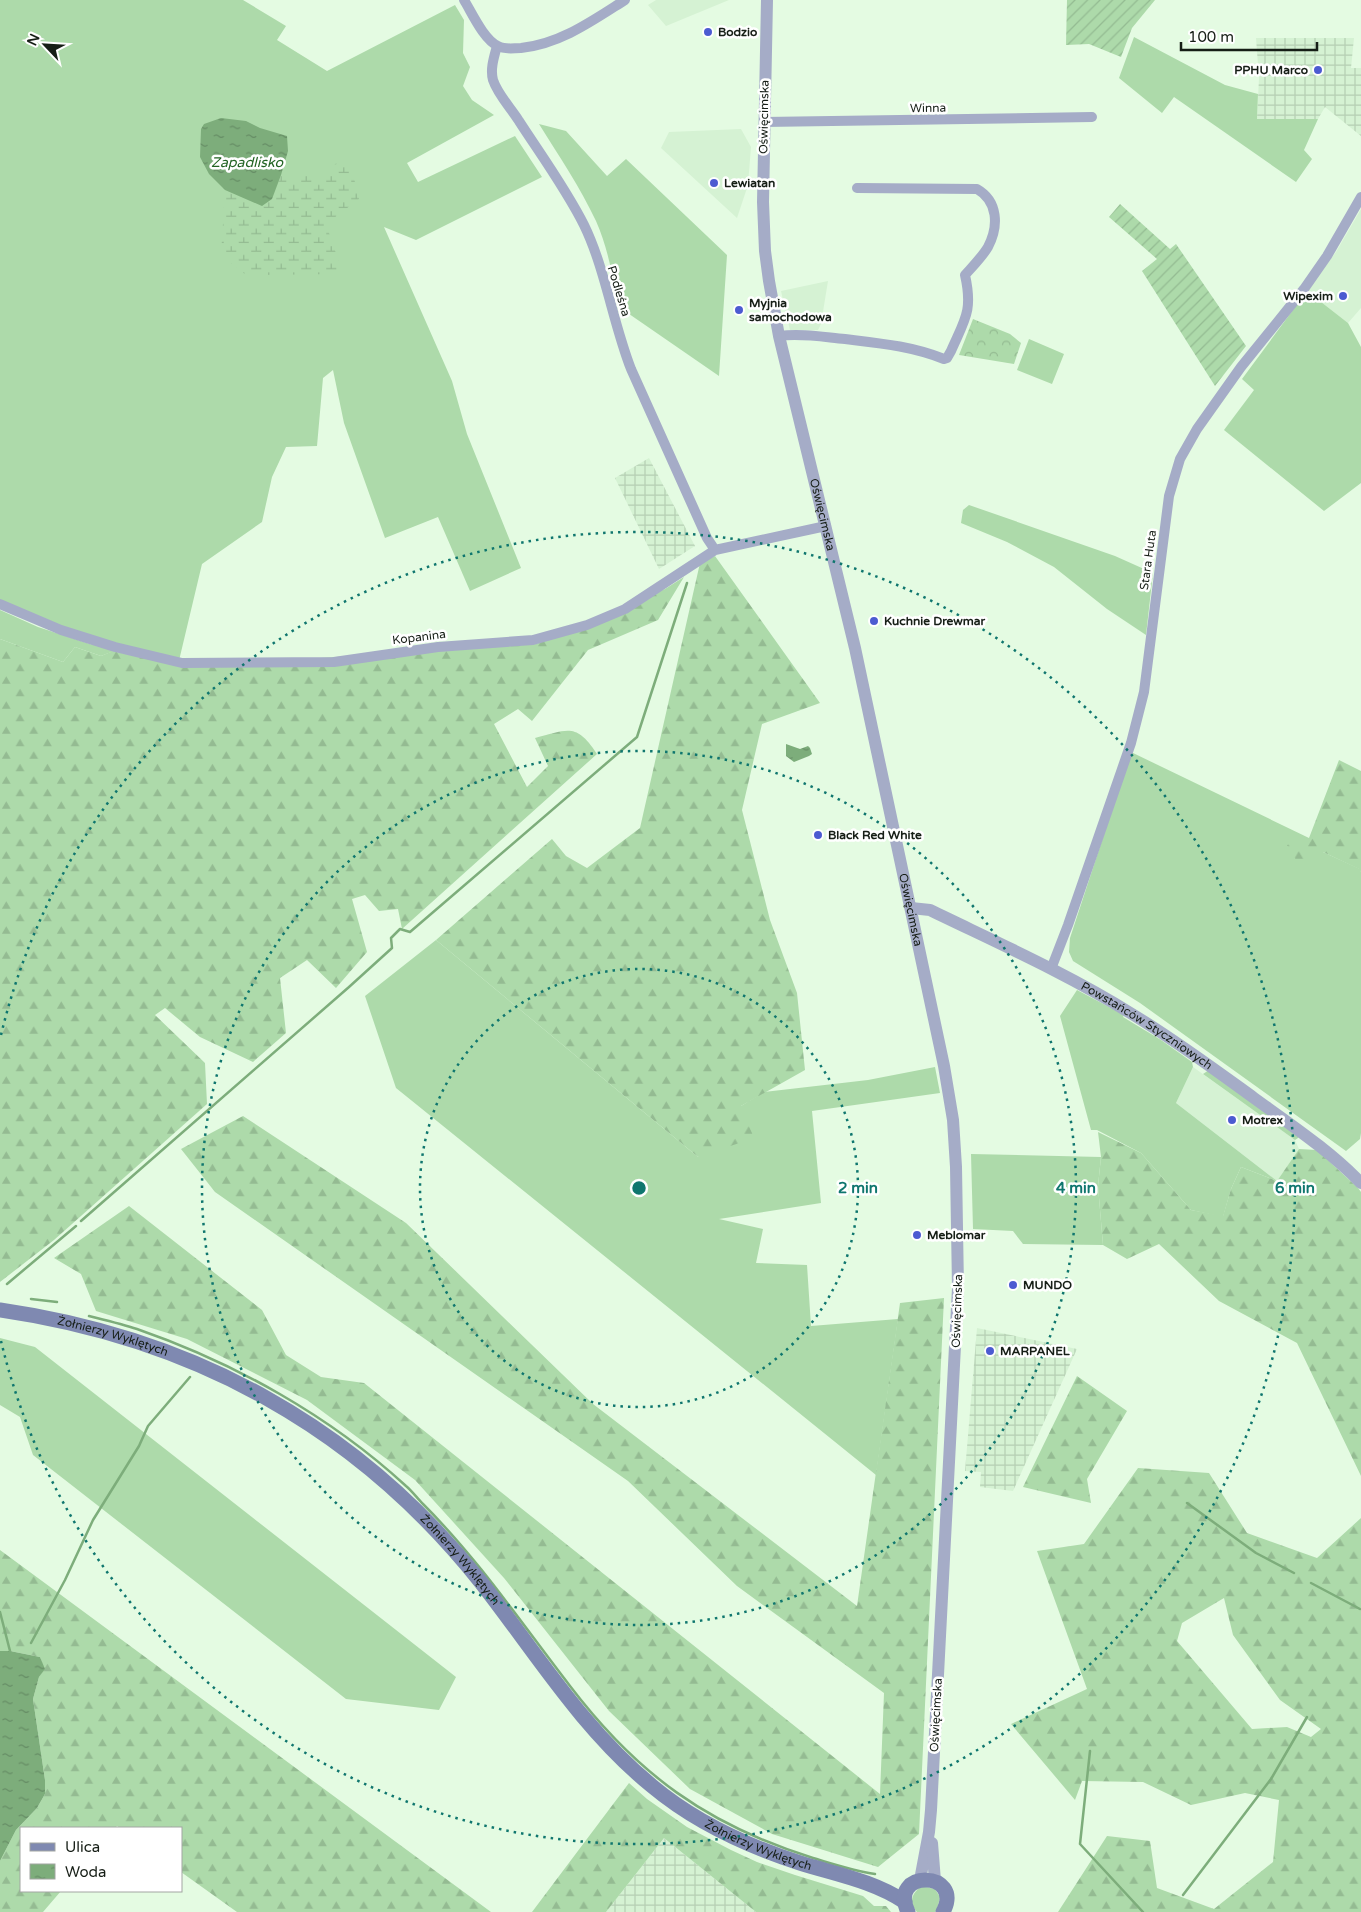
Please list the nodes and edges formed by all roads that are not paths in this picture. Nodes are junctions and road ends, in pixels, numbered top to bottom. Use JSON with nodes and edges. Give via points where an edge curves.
{"nodes":[{"id":1,"x":464,"y":0,"type":"edge"},
{"id":2,"x":625,"y":0,"type":"edge"},
{"id":3,"x":766,"y":0,"type":"edge"},
{"id":4,"x":498,"y":46,"type":"junction"},
{"id":5,"x":1092,"y":117,"type":"dead end"},
{"id":6,"x":764,"y":122,"type":"junction"},
{"id":7,"x":857,"y":188,"type":"dead end"},
{"id":8,"x":1361,"y":197,"type":"edge"},
{"id":9,"x":779,"y":336,"type":"junction"},
{"id":10,"x":826,"y":526,"type":"junction"},
{"id":11,"x":715,"y":550,"type":"junction"},
{"id":12,"x":0,"y":604,"type":"edge"},
{"id":13,"x":911,"y":908,"type":"junction"},
{"id":14,"x":1051,"y":969,"type":"junction"},
{"id":15,"x":1361,"y":1182,"type":"edge"},
{"id":16,"x":1,"y":1310,"type":"edge"},
{"id":17,"x":921,"y":1882,"type":"junction"},
{"id":18,"x":869,"y":1884,"type":"junction"},
{"id":19,"x":906,"y":1907,"type":"edge"},
{"id":20,"x":943,"y":1912,"type":"edge"}],
"edges":[{"from":1,"to":4,"type":"street","via":[[488,38]]},
{"from":2,"to":4,"type":"street","via":[[559,39],[530,47],[508,49]]},
{"from":3,"to":6,"type":"street","name":"Oświęcimska"},
{"from":4,"to":11,"type":"street","name":"Podleśna","via":[[492,70],[496,86],[584,225],[631,369]]},
{"from":5,"to":6,"type":"street","name":"Winna"},
{"from":6,"to":9,"type":"street","name":"Oświęcimska","via":[[765,250]]},
{"from":7,"to":9,"type":"street","via":[[977,189],[986,194],[993,205],[993,234],[965,275],[969,309],[951,351],[944,359],[878,342],[811,335]]},
{"from":8,"to":14,"type":"street","name":"Stara Huta","via":[[1327,256],[1241,367],[1180,459],[1169,496],[1149,660],[1136,726],[1102,831]]},
{"from":9,"to":10,"type":"street","name":"Oświęcimska"},
{"from":10,"to":11,"type":"street","name":"Kopanina"},
{"from":10,"to":13,"type":"street","name":"Oświęcimska"},
{"from":11,"to":12,"type":"street","name":"Kopanina","via":[[625,609],[588,625],[533,640],[438,646],[334,662],[182,662],[69,633]]},
{"from":13,"to":14,"type":"street","name":"Powstańców Styczniowych","via":[[930,910]]},
{"from":13,"to":17,"type":"street","name":"Oświęcimska","via":[[953,1120],[958,1218],[957,1319],[932,1842]]},
{"from":14,"to":15,"type":"street","name":"Powstańców Styczniowych","via":[[1166,1035],[1310,1139]]},
{"from":16,"to":18,"type":"main road","name":"Żołnierzy Wyklętych","via":[[134,1339],[216,1372],[306,1422],[371,1470],[428,1522],[478,1579],[599,1736],[655,1788],[697,1818],[737,1838]]},
{"from":17,"to":18,"type":"main road","name":"Żołnierzy Wyklętych"},
{"from":17,"to":19,"type":"main road","via":[[906,1891]]},
{"from":17,"to":20,"type":"main road","via":[[945,1890],[947,1904]]},
{"from":18,"to":19,"type":"main road","name":"Żołnierzy Wyklętych"}]}
